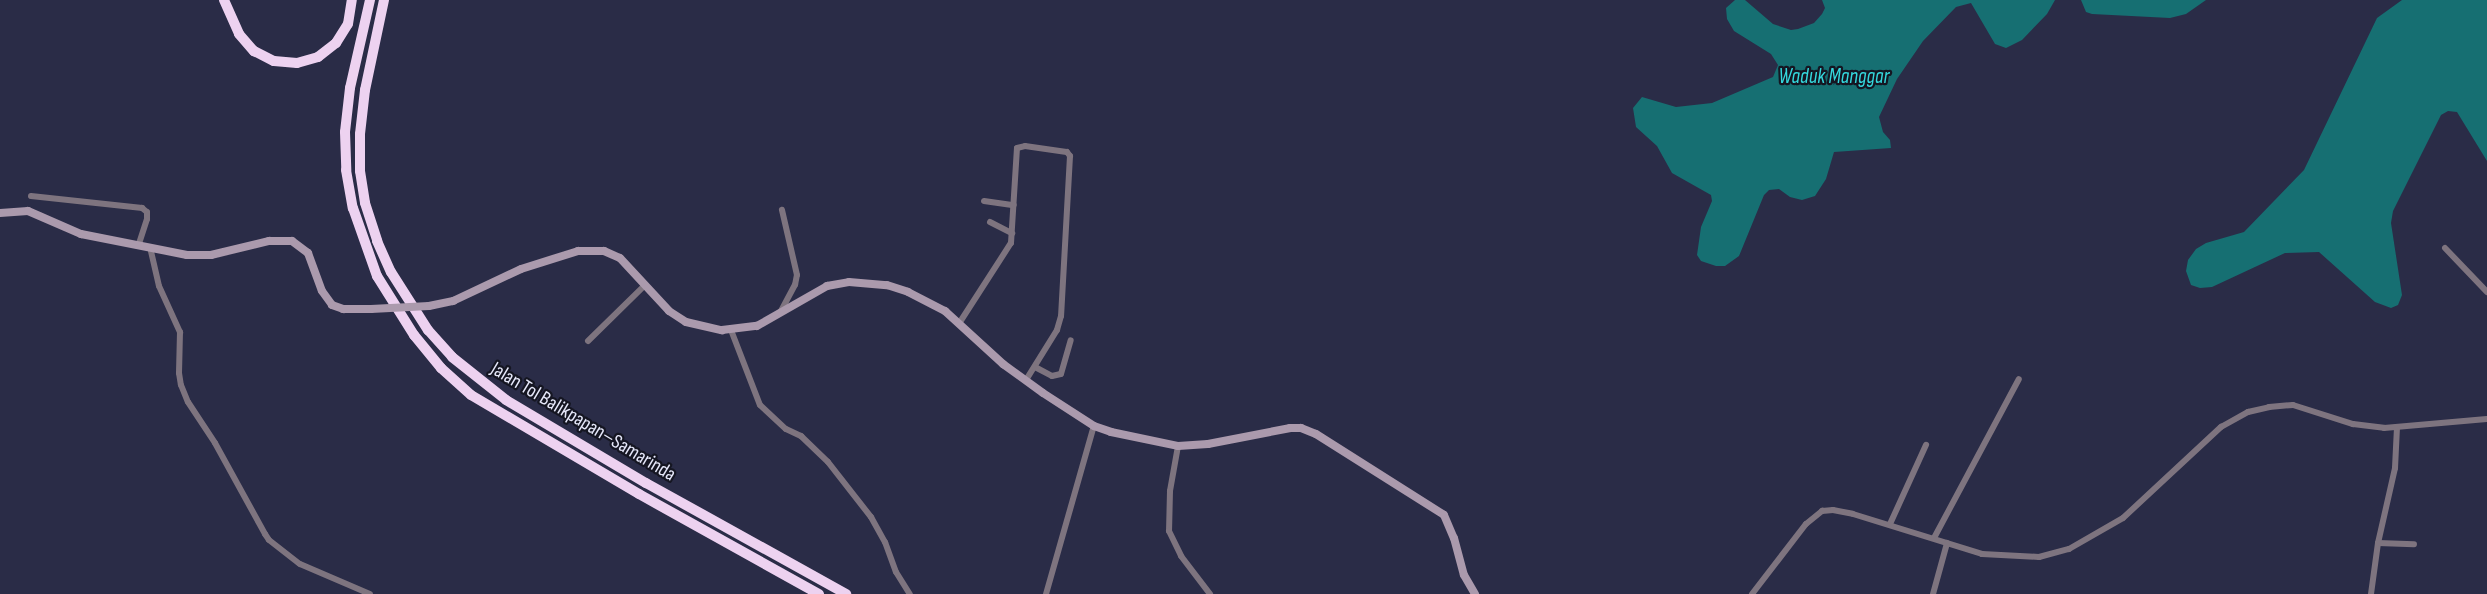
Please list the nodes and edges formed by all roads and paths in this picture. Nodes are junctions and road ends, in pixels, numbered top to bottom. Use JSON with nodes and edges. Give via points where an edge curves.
{"nodes":[{"id":1,"x":224,"y":0,"type":"edge"},
{"id":2,"x":352,"y":0,"type":"edge"},
{"id":3,"x":370,"y":0,"type":"edge"},
{"id":4,"x":384,"y":0,"type":"edge"},
{"id":5,"x":31,"y":196,"type":"dead end"},
{"id":6,"x":984,"y":201,"type":"dead end"},
{"id":7,"x":1014,"y":205,"type":"junction"},
{"id":8,"x":782,"y":210,"type":"dead end"},
{"id":9,"x":0,"y":213,"type":"edge"},
{"id":10,"x":990,"y":222,"type":"dead end"},
{"id":11,"x":1012,"y":233,"type":"junction"},
{"id":12,"x":139,"y":244,"type":"junction"},
{"id":13,"x":150,"y":247,"type":"junction"},
{"id":14,"x":2445,"y":248,"type":"dead end"},
{"id":15,"x":644,"y":286,"type":"junction"},
{"id":16,"x":2487,"y":292,"type":"edge"},
{"id":17,"x":781,"y":311,"type":"junction"},
{"id":18,"x":960,"y":322,"type":"junction"},
{"id":19,"x":731,"y":330,"type":"junction"},
{"id":20,"x":1071,"y":340,"type":"dead end"},
{"id":21,"x":588,"y":341,"type":"dead end"},
{"id":22,"x":1035,"y":367,"type":"junction"},
{"id":23,"x":2019,"y":379,"type":"dead end"},
{"id":24,"x":1026,"y":381,"type":"junction"},
{"id":25,"x":2487,"y":419,"type":"edge"},
{"id":26,"x":1094,"y":426,"type":"junction"},
{"id":27,"x":2397,"y":427,"type":"junction"},
{"id":28,"x":1926,"y":445,"type":"dead end"},
{"id":29,"x":1178,"y":446,"type":"junction"},
{"id":30,"x":1890,"y":524,"type":"junction"},
{"id":31,"x":1934,"y":538,"type":"junction"},
{"id":32,"x":1947,"y":543,"type":"junction"},
{"id":33,"x":2378,"y":543,"type":"junction"},
{"id":34,"x":2414,"y":544,"type":"dead end"},
{"id":35,"x":370,"y":594,"type":"edge"},
{"id":36,"x":819,"y":594,"type":"edge"},
{"id":37,"x":846,"y":594,"type":"edge"},
{"id":38,"x":910,"y":594,"type":"edge"},
{"id":39,"x":1046,"y":594,"type":"edge"},
{"id":40,"x":1210,"y":594,"type":"edge"},
{"id":41,"x":1475,"y":594,"type":"edge"},
{"id":42,"x":1752,"y":594,"type":"edge"},
{"id":43,"x":1933,"y":594,"type":"edge"},
{"id":44,"x":2371,"y":594,"type":"edge"}],
"edges":[{"from":1,"to":2,"type":"highway","via":[[239,34],[254,51],[274,61],[297,63],[318,57],[336,43],[348,24]]},
{"from":3,"to":36,"type":"highway","name":"Jalan Tol Balikpapan–Samarinda","via":[[350,88],[346,170],[353,208],[372,266],[414,335],[441,368],[471,395],[639,495]]},
{"from":4,"to":37,"type":"highway","name":"Jalan Tol Balikpapan–Samarinda","via":[[365,90],[360,171],[377,241],[428,330],[452,357],[506,400]]},
{"from":5,"to":12,"type":"street","via":[[142,207],[147,219]]},
{"from":6,"to":7,"type":"street"},
{"from":7,"to":11,"type":"street"},
{"from":7,"to":22,"type":"street","via":[[1018,147],[1069,153],[1060,322]]},
{"from":8,"to":17,"type":"street","via":[[797,278]]},
{"from":9,"to":12,"type":"street","via":[[28,212],[81,234]]},
{"from":10,"to":11,"type":"street"},
{"from":11,"to":18,"type":"street","via":[[1010,246]]},
{"from":12,"to":13,"type":"street"},
{"from":13,"to":15,"type":"street","bridge":true,"via":[[187,255],[211,255],[269,241],[292,241],[308,253],[322,291],[332,304],[343,309],[429,306],[453,301],[531,265],[578,251],[604,251],[620,258]]},
{"from":13,"to":35,"type":"street","via":[[159,286],[180,332],[178,373],[188,402],[265,534],[300,564]]},
{"from":14,"to":16,"type":"street"},
{"from":15,"to":19,"type":"street","via":[[686,322]]},
{"from":15,"to":21,"type":"street"},
{"from":17,"to":18,"type":"street","via":[[827,286],[862,282],[901,289]]},
{"from":17,"to":19,"type":"street","via":[[757,326]]},
{"from":18,"to":24,"type":"street"},
{"from":19,"to":38,"type":"street","via":[[759,405],[786,429],[801,436],[834,469],[871,516]]},
{"from":20,"to":22,"type":"street","via":[[1061,374],[1052,376]]},
{"from":22,"to":24,"type":"street"},
{"from":23,"to":31,"type":"street"},
{"from":24,"to":26,"type":"street"},
{"from":25,"to":27,"type":"street"},
{"from":26,"to":29,"type":"street","via":[[1137,440]]},
{"from":26,"to":39,"type":"street"},
{"from":27,"to":32,"type":"street","via":[[2369,428],[2293,405],[2248,412],[2221,427],[2123,518],[2069,549],[2013,557],[1982,554]]},
{"from":27,"to":33,"type":"street","via":[[2396,468]]},
{"from":28,"to":30,"type":"street"},
{"from":29,"to":40,"type":"street","via":[[1170,491],[1169,531],[1181,556]]},
{"from":29,"to":41,"type":"street","via":[[1290,428],[1316,434],[1444,515],[1464,575]]},
{"from":30,"to":31,"type":"street"},
{"from":30,"to":42,"type":"street","via":[[1833,510],[1817,513]]},
{"from":31,"to":32,"type":"street"},
{"from":32,"to":43,"type":"street"},
{"from":33,"to":34,"type":"street"},
{"from":33,"to":44,"type":"street"}]}
